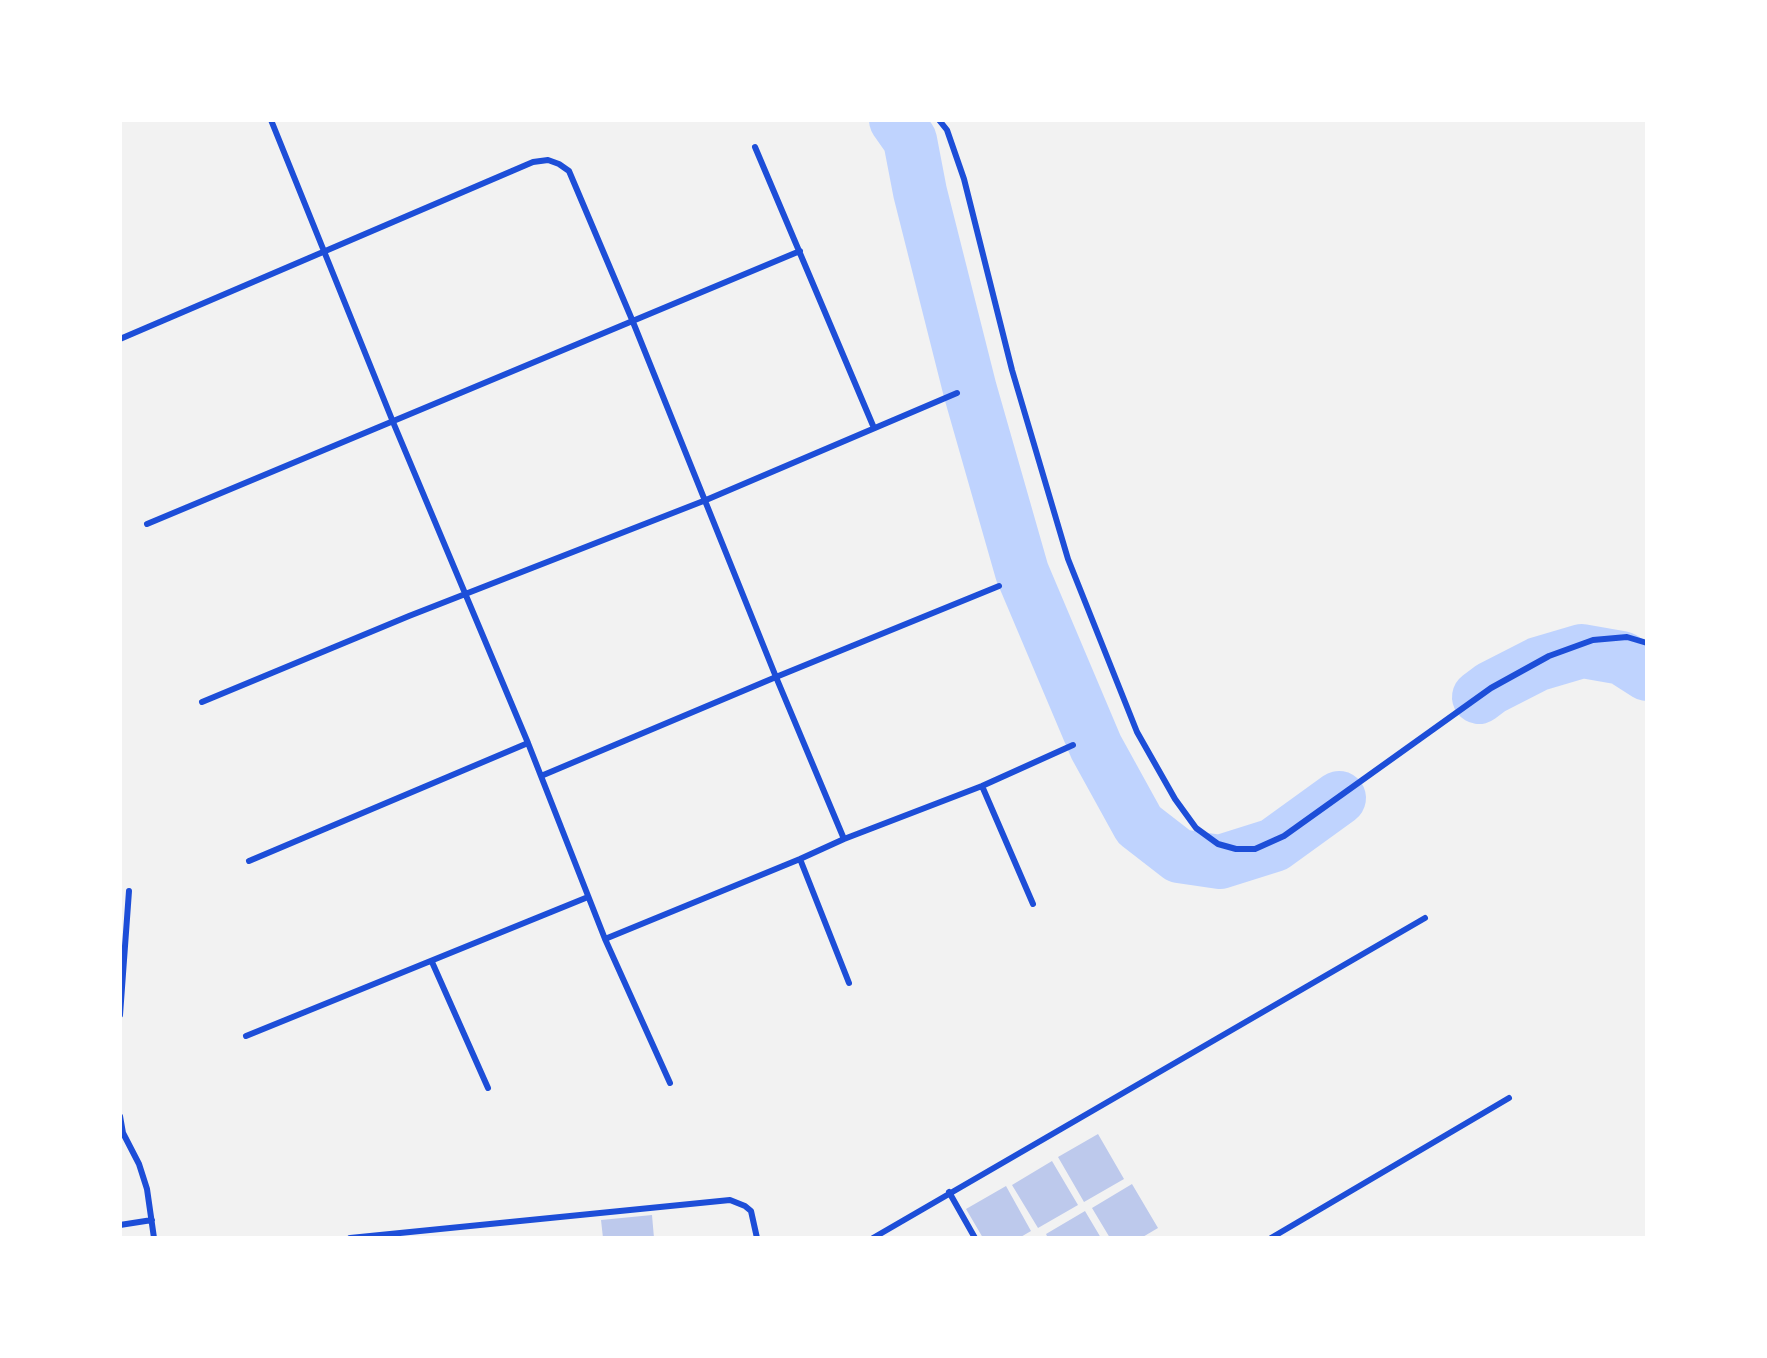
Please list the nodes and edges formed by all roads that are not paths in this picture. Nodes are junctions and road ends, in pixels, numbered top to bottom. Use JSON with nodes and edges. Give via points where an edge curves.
{"nodes":[{"id":1,"x":271,"y":120,"type":"edge"},
{"id":2,"x":939,"y":120,"type":"edge"},
{"id":3,"x":755,"y":147,"type":"dead end"},
{"id":4,"x":800,"y":251,"type":"junction"},
{"id":5,"x":325,"y":252,"type":"junction"},
{"id":6,"x":633,"y":322,"type":"junction"},
{"id":7,"x":120,"y":339,"type":"edge"},
{"id":8,"x":957,"y":393,"type":"dead end"},
{"id":9,"x":393,"y":422,"type":"junction"},
{"id":10,"x":874,"y":428,"type":"junction"},
{"id":11,"x":706,"y":500,"type":"junction"},
{"id":12,"x":147,"y":524,"type":"dead end"},
{"id":13,"x":999,"y":586,"type":"dead end"},
{"id":14,"x":465,"y":594,"type":"junction"},
{"id":15,"x":1647,"y":643,"type":"edge"},
{"id":16,"x":776,"y":676,"type":"junction"},
{"id":17,"x":202,"y":702,"type":"dead end"},
{"id":18,"x":528,"y":743,"type":"junction"},
{"id":19,"x":1073,"y":745,"type":"dead end"},
{"id":20,"x":541,"y":776,"type":"junction"},
{"id":21,"x":982,"y":786,"type":"junction"},
{"id":22,"x":844,"y":839,"type":"junction"},
{"id":23,"x":800,"y":859,"type":"junction"},
{"id":24,"x":249,"y":861,"type":"dead end"},
{"id":25,"x":129,"y":891,"type":"dead end"},
{"id":26,"x":588,"y":897,"type":"junction"},
{"id":27,"x":1033,"y":904,"type":"dead end"},
{"id":28,"x":1425,"y":918,"type":"dead end"},
{"id":29,"x":605,"y":939,"type":"junction"},
{"id":30,"x":432,"y":962,"type":"junction"},
{"id":31,"x":849,"y":983,"type":"dead end"},
{"id":32,"x":120,"y":1015,"type":"edge"},
{"id":33,"x":246,"y":1036,"type":"dead end"},
{"id":34,"x":670,"y":1083,"type":"dead end"},
{"id":35,"x":488,"y":1088,"type":"dead end"},
{"id":36,"x":1509,"y":1098,"type":"dead end"},
{"id":37,"x":120,"y":1116,"type":"edge"},
{"id":38,"x":950,"y":1192,"type":"junction"},
{"id":39,"x":152,"y":1221,"type":"junction"},
{"id":40,"x":120,"y":1225,"type":"edge"},
{"id":41,"x":154,"y":1238,"type":"edge"},
{"id":42,"x":350,"y":1238,"type":"edge"},
{"id":43,"x":757,"y":1238,"type":"edge"},
{"id":44,"x":873,"y":1238,"type":"edge"},
{"id":45,"x":975,"y":1238,"type":"edge"},
{"id":46,"x":1271,"y":1238,"type":"edge"}],
"edges":[{"from":1,"to":5,"type":"street"},
{"from":2,"to":15,"type":"street","via":[[947,130],[964,179],[1012,369],[1068,559],[1137,732],[1196,828],[1218,844],[1255,849],[1284,836],[1491,688],[1549,656],[1593,640],[1627,637]]},
{"from":3,"to":4,"type":"street"},
{"from":4,"to":6,"type":"street"},
{"from":4,"to":10,"type":"street"},
{"from":5,"to":6,"type":"street","via":[[533,162],[548,160],[569,171]]},
{"from":5,"to":7,"type":"street"},
{"from":5,"to":9,"type":"street"},
{"from":6,"to":9,"type":"street"},
{"from":6,"to":11,"type":"street"},
{"from":8,"to":10,"type":"street"},
{"from":9,"to":12,"type":"street"},
{"from":9,"to":14,"type":"street"},
{"from":10,"to":11,"type":"street"},
{"from":11,"to":14,"type":"street"},
{"from":11,"to":16,"type":"street"},
{"from":13,"to":16,"type":"street"},
{"from":14,"to":17,"type":"street"},
{"from":14,"to":18,"type":"street"},
{"from":16,"to":20,"type":"street"},
{"from":16,"to":22,"type":"street"},
{"from":18,"to":20,"type":"street"},
{"from":18,"to":24,"type":"street"},
{"from":19,"to":21,"type":"street"},
{"from":20,"to":26,"type":"street"},
{"from":21,"to":22,"type":"street"},
{"from":21,"to":27,"type":"street"},
{"from":22,"to":23,"type":"street"},
{"from":23,"to":29,"type":"street"},
{"from":23,"to":31,"type":"street"},
{"from":25,"to":32,"type":"street"},
{"from":26,"to":29,"type":"street"},
{"from":26,"to":30,"type":"street"},
{"from":28,"to":38,"type":"street"},
{"from":29,"to":34,"type":"street"},
{"from":30,"to":33,"type":"street"},
{"from":30,"to":35,"type":"street"},
{"from":36,"to":46,"type":"street"},
{"from":37,"to":39,"type":"street","via":[[123,1133],[147,1189]]},
{"from":38,"to":44,"type":"street"},
{"from":38,"to":45,"type":"street"},
{"from":39,"to":40,"type":"street"},
{"from":39,"to":41,"type":"street"},
{"from":42,"to":43,"type":"street","via":[[730,1200],[751,1211]]}]}
